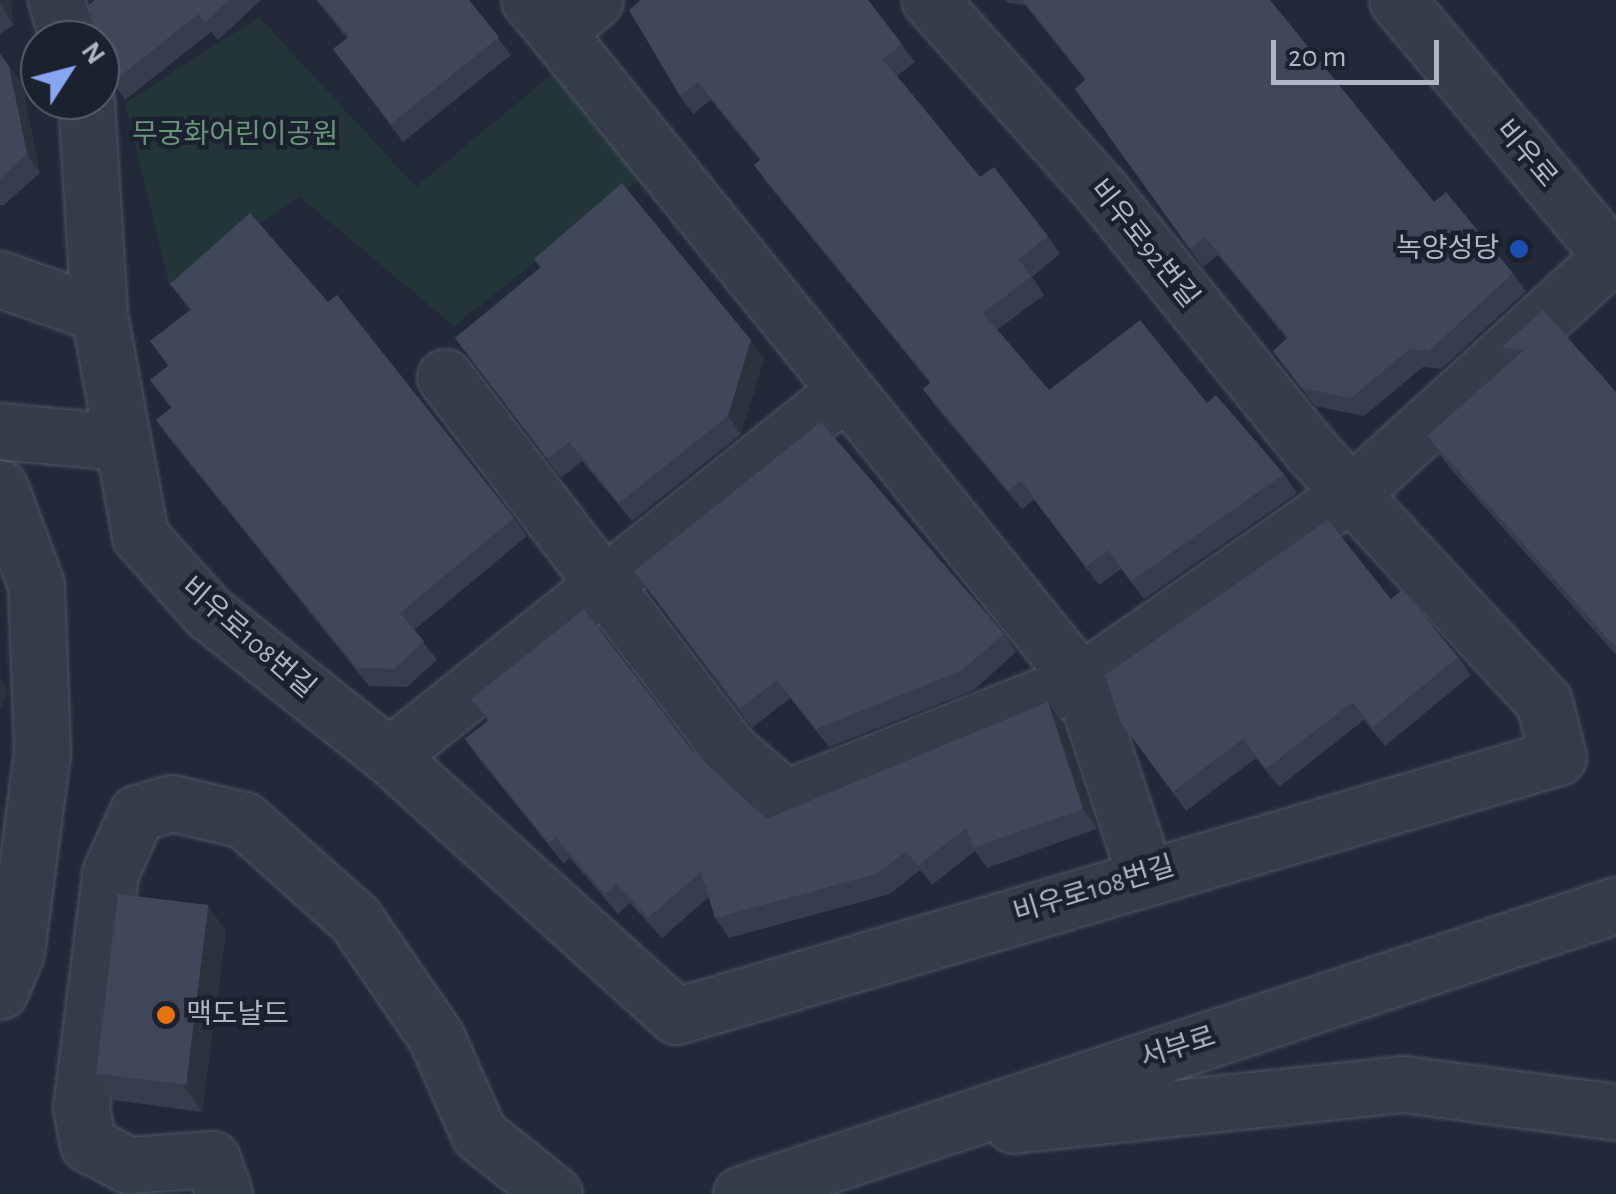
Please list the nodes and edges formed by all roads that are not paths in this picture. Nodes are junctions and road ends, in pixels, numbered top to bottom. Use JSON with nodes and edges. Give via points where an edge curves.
{"nodes":[{"id":1,"x":930,"y":0,"type":"edge"},
{"id":2,"x":1397,"y":0,"type":"edge"},
{"id":3,"x":560,"y":11,"type":"edge"},
{"id":4,"x":87,"y":120,"type":"edge"},
{"id":5,"x":1613,"y":259,"type":"edge"},
{"id":6,"x":0,"y":279,"type":"edge"},
{"id":7,"x":99,"y":314,"type":"junction"},
{"id":8,"x":445,"y":376,"type":"dead end"},
{"id":9,"x":844,"y":392,"type":"junction"},
{"id":10,"x":0,"y":431,"type":"edge"},
{"id":11,"x":119,"y":442,"type":"junction"},
{"id":12,"x":0,"y":488,"type":"edge"},
{"id":13,"x":1354,"y":490,"type":"junction"},
{"id":14,"x":601,"y":581,"type":"junction"},
{"id":15,"x":1081,"y":681,"type":"junction"},
{"id":16,"x":390,"y":756,"type":"junction"},
{"id":17,"x":1145,"y":875,"type":"junction"},
{"id":18,"x":11,"y":897,"type":"edge"},
{"id":19,"x":1616,"y":905,"type":"edge"},
{"id":20,"x":0,"y":991,"type":"edge"},
{"id":21,"x":1616,"y":1112,"type":"edge"},
{"id":22,"x":906,"y":1136,"type":"junction"},
{"id":23,"x":224,"y":1194,"type":"edge"},
{"id":24,"x":554,"y":1194,"type":"edge"},
{"id":25,"x":741,"y":1194,"type":"edge"}],
"edges":[{"from":1,"to":13,"type":"street","name":"비우로92번길"},
{"from":2,"to":5,"type":"street","name":"비우로"},
{"from":3,"to":9,"type":"street"},
{"from":4,"to":7,"type":"street","name":"비우로108번길"},
{"from":5,"to":13,"type":"street"},
{"from":6,"to":7,"type":"street"},
{"from":7,"to":11,"type":"street","name":"비우로108번길"},
{"from":8,"to":14,"type":"street"},
{"from":9,"to":14,"type":"street"},
{"from":9,"to":15,"type":"street"},
{"from":10,"to":11,"type":"street"},
{"from":11,"to":16,"type":"street","name":"비우로108번길","via":[[140,536],[208,612]]},
{"from":12,"to":18,"type":"street","via":[[36,585],[42,752]]},
{"from":13,"to":15,"type":"street"},
{"from":13,"to":17,"type":"street","name":"비우로108번길","via":[[1544,702],[1558,757]]},
{"from":14,"to":15,"type":"street","via":[[730,750],[784,798]]},
{"from":14,"to":16,"type":"street"},
{"from":15,"to":17,"type":"street"},
{"from":16,"to":17,"type":"street","name":"비우로108번길","via":[[676,1016]]},
{"from":18,"to":20,"type":"street"},
{"from":19,"to":22,"type":"street","name":"서부로"},
{"from":21,"to":22,"type":"street","via":[[1403,1084]]},
{"from":22,"to":25,"type":"street","name":"서부로"},
{"from":23,"to":24,"type":"street","via":[[212,1159],[128,1165],[88,1144],[82,1107],[110,874],[137,813],[172,803],[244,820],[355,919],[436,1036],[479,1134]]}]}
